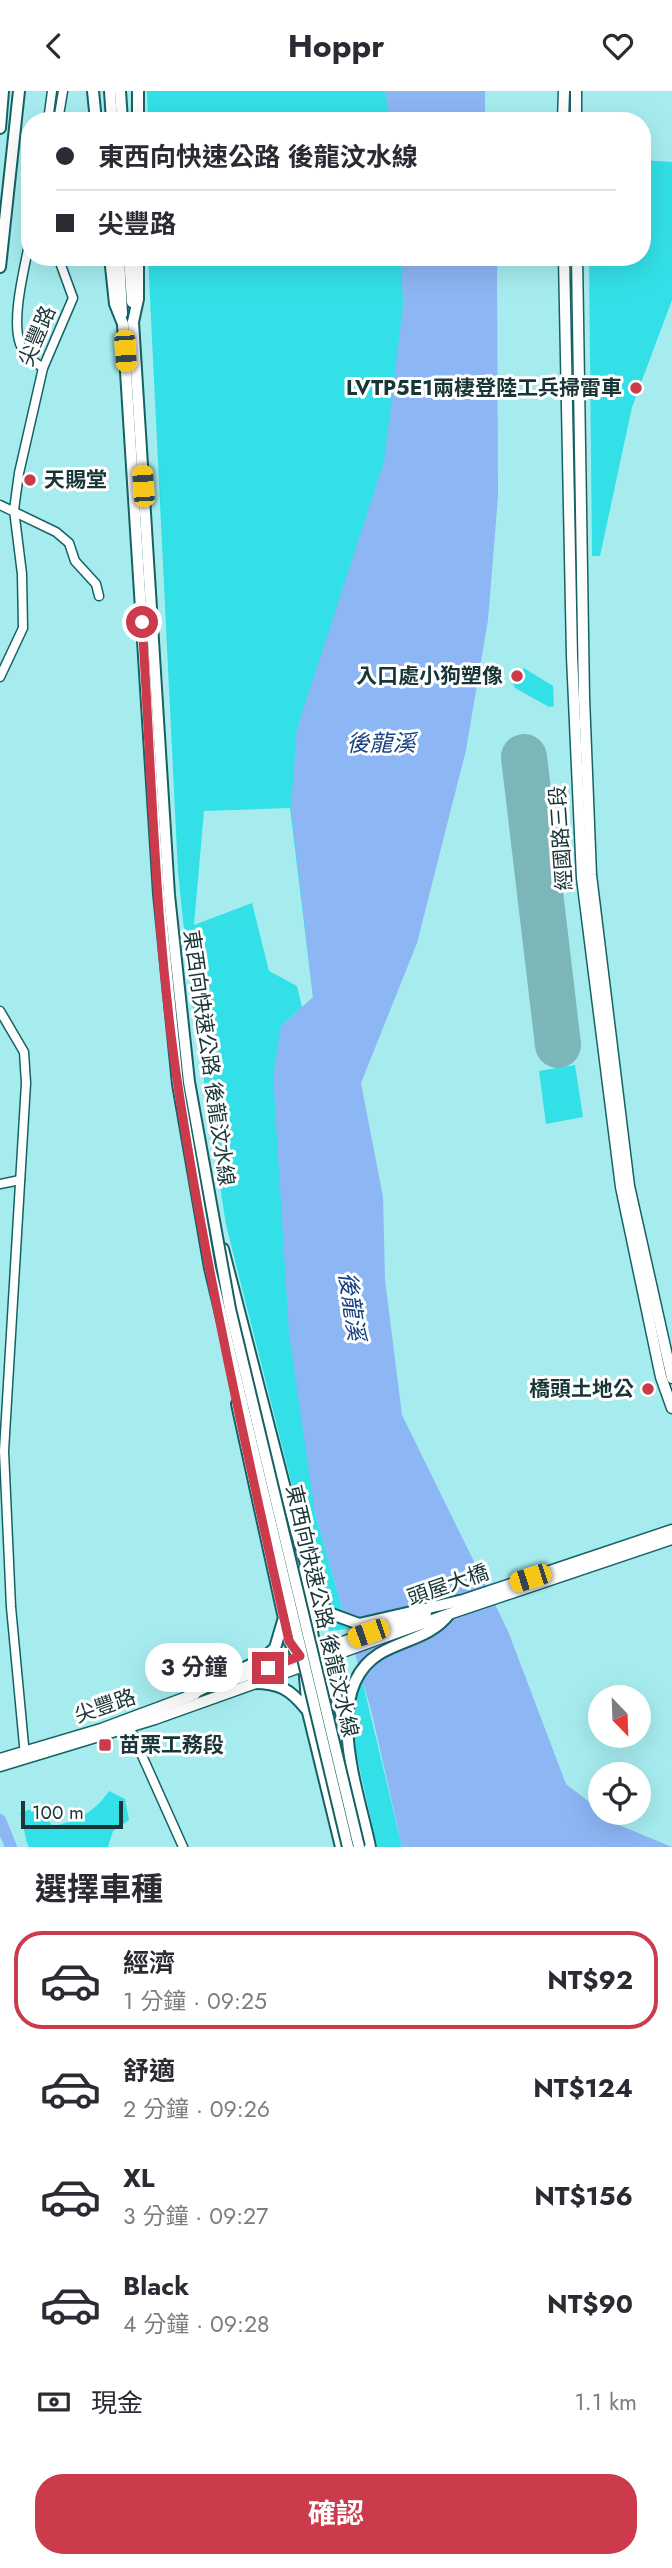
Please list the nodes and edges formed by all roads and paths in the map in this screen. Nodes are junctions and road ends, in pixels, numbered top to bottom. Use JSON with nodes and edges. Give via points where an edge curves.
{"nodes":[{"id":1,"x":3,"y":91,"type":"edge"},
{"id":2,"x":19,"y":91,"type":"edge"},
{"id":3,"x":52,"y":91,"type":"edge"},
{"id":4,"x":63,"y":91,"type":"edge"},
{"id":5,"x":93,"y":91,"type":"edge"},
{"id":6,"x":110,"y":91,"type":"edge"},
{"id":7,"x":120,"y":91,"type":"edge"},
{"id":8,"x":138,"y":91,"type":"edge"},
{"id":9,"x":564,"y":91,"type":"edge"},
{"id":10,"x":576,"y":91,"type":"edge"},
{"id":11,"x":49,"y":112,"type":"edge"},
{"id":12,"x":60,"y":112,"type":"edge"},
{"id":13,"x":95,"y":112,"type":"edge"},
{"id":14,"x":111,"y":112,"type":"edge"},
{"id":15,"x":121,"y":112,"type":"edge"},
{"id":16,"x":138,"y":112,"type":"edge"},
{"id":17,"x":564,"y":112,"type":"edge"},
{"id":18,"x":576,"y":112,"type":"edge"},
{"id":19,"x":0,"y":128,"type":"edge"},
{"id":20,"x":26,"y":266,"type":"edge"},
{"id":21,"x":61,"y":266,"type":"edge"},
{"id":22,"x":111,"y":266,"type":"edge"},
{"id":23,"x":120,"y":266,"type":"edge"},
{"id":24,"x":129,"y":266,"type":"edge"},
{"id":25,"x":138,"y":266,"type":"edge"},
{"id":26,"x":564,"y":266,"type":"edge"},
{"id":27,"x":577,"y":266,"type":"edge"},
{"id":28,"x":0,"y":267,"type":"edge"},
{"id":29,"x":128,"y":323,"type":"junction"},
{"id":30,"x":43,"y":368,"type":"junction"},
{"id":31,"x":0,"y":505,"type":"edge"},
{"id":32,"x":14,"y":510,"type":"junction"},
{"id":33,"x":99,"y":596,"type":"dead end"},
{"id":34,"x":0,"y":677,"type":"edge"},
{"id":35,"x":0,"y":1011,"type":"edge"},
{"id":36,"x":20,"y":1180,"type":"junction"},
{"id":37,"x":0,"y":1184,"type":"edge"},
{"id":38,"x":208,"y":1201,"type":"junction"},
{"id":39,"x":210,"y":1268,"type":"junction"},
{"id":40,"x":672,"y":1378,"type":"edge"},
{"id":41,"x":672,"y":1408,"type":"edge"},
{"id":42,"x":672,"y":1530,"type":"edge"},
{"id":43,"x":296,"y":1531,"type":"junction"},
{"id":44,"x":672,"y":1539,"type":"edge"},
{"id":45,"x":459,"y":1601,"type":"junction"},
{"id":46,"x":449,"y":1614,"type":"junction"},
{"id":47,"x":284,"y":1618,"type":"junction"},
{"id":48,"x":320,"y":1654,"type":"junction"},
{"id":49,"x":302,"y":1661,"type":"junction"},
{"id":50,"x":254,"y":1683,"type":"junction"},
{"id":51,"x":188,"y":1696,"type":"junction"},
{"id":52,"x":308,"y":1712,"type":"junction"},
{"id":53,"x":127,"y":1724,"type":"junction"},
{"id":54,"x":346,"y":1729,"type":"junction"},
{"id":55,"x":25,"y":1755,"type":"junction"},
{"id":56,"x":7,"y":1759,"type":"edge"},
{"id":57,"x":0,"y":1766,"type":"edge"},
{"id":58,"x":183,"y":1847,"type":"edge"},
{"id":59,"x":341,"y":1847,"type":"edge"},
{"id":60,"x":348,"y":1847,"type":"edge"},
{"id":61,"x":359,"y":1847,"type":"edge"},
{"id":62,"x":370,"y":1847,"type":"edge"}],
"edges":[{"from":1,"to":19,"type":"highway"},
{"from":2,"to":28,"type":"highway"},
{"from":3,"to":11,"type":"street"},
{"from":4,"to":12,"type":"street"},
{"from":5,"to":13,"type":"highway"},
{"from":6,"to":14,"type":"highway"},
{"from":7,"to":15,"type":"highway"},
{"from":8,"to":16,"type":"highway"},
{"from":9,"to":17,"type":"main road"},
{"from":10,"to":18,"type":"main road"},
{"from":20,"to":30,"type":"street","via":[[18,325],[20,344]]},
{"from":21,"to":30,"type":"street","name":"尖豐路","via":[[73,297]]},
{"from":22,"to":29,"type":"highway","via":[[115,304]]},
{"from":23,"to":29,"type":"highway","name":"東西向快速公路 後龍汶水線"},
{"from":24,"to":29,"type":"highway","name":"東西向快速公路 後龍汶水線"},
{"from":25,"to":29,"type":"highway","via":[[138,299]]},
{"from":26,"to":41,"type":"main road","name":"經國路三段","via":[[582,878],[621,1187],[661,1377]]},
{"from":27,"to":40,"type":"main road","name":"經國路三段","via":[[591,875],[629,1186]]},
{"from":29,"to":38,"type":"highway","name":"東西向快速公路 後龍汶水線","bridge":true,"via":[[169,895],[189,1082]]},
{"from":29,"to":39,"type":"highway","name":"東西向快速公路 後龍汶水線","bridge":true,"via":[[164,962],[178,1084]]},
{"from":30,"to":32,"type":"street","name":"尖豐路"},
{"from":31,"to":32,"type":"street"},
{"from":32,"to":33,"type":"street","via":[[69,543],[75,561],[96,584]]},
{"from":32,"to":34,"type":"street","name":"尖豐路","via":[[23,628]]},
{"from":35,"to":36,"type":"street","via":[[24,1052]]},
{"from":36,"to":37,"type":"street"},
{"from":36,"to":55,"type":"street","via":[[4,1451],[11,1607]]},
{"from":38,"to":43,"type":"highway","bridge":true},
{"from":38,"to":61,"type":"highway","name":"東西向快速公路 後龍汶水線","bridge":true},
{"from":39,"to":47,"type":"highway"},
{"from":39,"to":60,"type":"highway","name":"東西向快速公路 後龍汶水線","bridge":true},
{"from":42,"to":45,"type":"main road","name":"頭屋大橋"},
{"from":43,"to":45,"type":"highway","via":[[315,1593],[329,1613],[343,1620],[375,1622]]},
{"from":43,"to":48,"type":"highway"},
{"from":44,"to":46,"type":"main road","name":"頭屋大橋"},
{"from":45,"to":48,"type":"main road","name":"頭屋大橋"},
{"from":46,"to":48,"type":"main road","name":"頭屋大橋"},
{"from":46,"to":54,"type":"highway","via":[[440,1626],[378,1654],[363,1668],[348,1697]]},
{"from":47,"to":49,"type":"highway","via":[[289,1641]]},
{"from":47,"to":51,"type":"highway","via":[[275,1648],[264,1658]]},
{"from":48,"to":49,"type":"main road","name":"尖豐路"},
{"from":48,"to":54,"type":"highway"},
{"from":49,"to":50,"type":"main road","name":"尖豐路"},
{"from":49,"to":51,"type":"main road","name":"尖豐路"},
{"from":49,"to":52,"type":"highway"},
{"from":50,"to":52,"type":"highway","via":[[289,1689]]},
{"from":50,"to":53,"type":"main road","name":"尖豐路"},
{"from":51,"to":53,"type":"main road","name":"尖豐路"},
{"from":52,"to":59,"type":"highway"},
{"from":53,"to":55,"type":"main road","name":"尖豐路"},
{"from":53,"to":58,"type":"street"},
{"from":54,"to":62,"type":"highway"},
{"from":55,"to":56,"type":"main road","name":"尖豐路"},
{"from":56,"to":57,"type":"main road","name":"尖豐路"}]}
